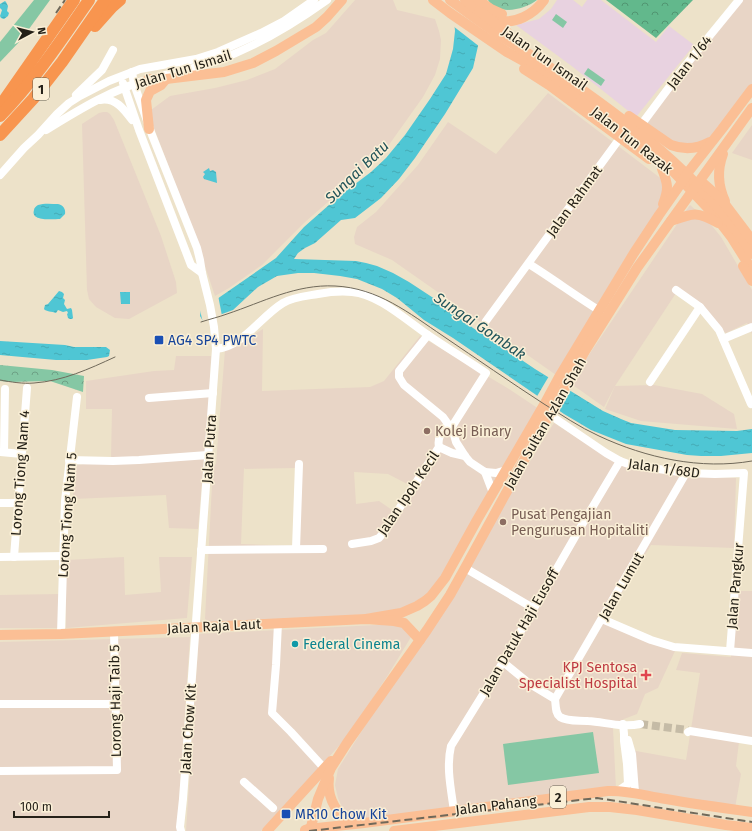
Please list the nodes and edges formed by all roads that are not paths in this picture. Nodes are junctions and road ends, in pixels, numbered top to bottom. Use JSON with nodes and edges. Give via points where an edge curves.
{"nodes":[{"id":1,"x":74,"y":0,"type":"edge"},
{"id":2,"x":89,"y":0,"type":"edge"},
{"id":3,"x":120,"y":0,"type":"edge"},
{"id":4,"x":314,"y":0,"type":"edge"},
{"id":5,"x":326,"y":0,"type":"edge"},
{"id":6,"x":342,"y":0,"type":"edge"},
{"id":7,"x":450,"y":0,"type":"edge"},
{"id":8,"x":465,"y":0,"type":"edge"},
{"id":9,"x":478,"y":0,"type":"edge"},
{"id":10,"x":544,"y":0,"type":"edge"},
{"id":11,"x":739,"y":0,"type":"edge"},
{"id":12,"x":105,"y":1,"type":"edge"},
{"id":13,"x":434,"y":1,"type":"edge"},
{"id":14,"x":479,"y":11,"type":"junction"},
{"id":15,"x":531,"y":14,"type":"junction"},
{"id":16,"x":508,"y":33,"type":"junction"},
{"id":17,"x":112,"y":50,"type":"dead end"},
{"id":18,"x":506,"y":52,"type":"junction"},
{"id":19,"x":62,"y":62,"type":"junction"},
{"id":20,"x":545,"y":67,"type":"junction"},
{"id":21,"x":132,"y":72,"type":"junction"},
{"id":22,"x":120,"y":76,"type":"junction"},
{"id":23,"x":148,"y":79,"type":"junction"},
{"id":24,"x":166,"y":79,"type":"junction"},
{"id":25,"x":134,"y":84,"type":"junction"},
{"id":26,"x":124,"y":87,"type":"junction"},
{"id":27,"x":752,"y":89,"type":"edge"},
{"id":28,"x":93,"y":101,"type":"junction"},
{"id":29,"x":69,"y":103,"type":"junction"},
{"id":30,"x":752,"y":108,"type":"edge"},
{"id":31,"x":0,"y":116,"type":"edge"},
{"id":32,"x":641,"y":125,"type":"junction"},
{"id":33,"x":149,"y":129,"type":"junction"},
{"id":34,"x":139,"y":130,"type":"junction"},
{"id":35,"x":0,"y":135,"type":"edge"},
{"id":36,"x":38,"y":135,"type":"junction"},
{"id":37,"x":620,"y":138,"type":"junction"},
{"id":38,"x":713,"y":139,"type":"junction"},
{"id":39,"x":727,"y":144,"type":"junction"},
{"id":40,"x":671,"y":145,"type":"junction"},
{"id":41,"x":660,"y":167,"type":"junction"},
{"id":42,"x":689,"y":171,"type":"junction"},
{"id":43,"x":0,"y":175,"type":"edge"},
{"id":44,"x":700,"y":180,"type":"junction"},
{"id":45,"x":680,"y":185,"type":"junction"},
{"id":46,"x":690,"y":195,"type":"junction"},
{"id":47,"x":728,"y":208,"type":"junction"},
{"id":48,"x":659,"y":215,"type":"junction"},
{"id":49,"x":671,"y":221,"type":"junction"},
{"id":50,"x":718,"y":224,"type":"junction"},
{"id":51,"x":752,"y":240,"type":"edge"},
{"id":52,"x":752,"y":254,"type":"edge"},
{"id":53,"x":529,"y":264,"type":"junction"},
{"id":54,"x":752,"y":270,"type":"edge"},
{"id":55,"x":202,"y":273,"type":"junction"},
{"id":56,"x":752,"y":281,"type":"edge"},
{"id":57,"x":676,"y":290,"type":"dead end"},
{"id":58,"x":700,"y":307,"type":"junction"},
{"id":59,"x":600,"y":311,"type":"junction"},
{"id":60,"x":486,"y":321,"type":"dead end"},
{"id":61,"x":752,"y":327,"type":"edge"},
{"id":62,"x":428,"y":334,"type":"junction"},
{"id":63,"x":723,"y":339,"type":"junction"},
{"id":64,"x":216,"y":349,"type":"junction"},
{"id":65,"x":564,"y":379,"type":"junction"},
{"id":66,"x":650,"y":382,"type":"dead end"},
{"id":67,"x":27,"y":388,"type":"dead end"},
{"id":68,"x":5,"y":389,"type":"dead end"},
{"id":69,"x":213,"y":393,"type":"junction"},
{"id":70,"x":77,"y":397,"type":"dead end"},
{"id":71,"x":149,"y":398,"type":"dead end"},
{"id":72,"x":751,"y":404,"type":"edge"},
{"id":73,"x":549,"y":409,"type":"junction"},
{"id":74,"x":450,"y":426,"type":"junction"},
{"id":75,"x":439,"y":447,"type":"junction"},
{"id":76,"x":2,"y":452,"type":"edge"},
{"id":77,"x":22,"y":454,"type":"junction"},
{"id":78,"x":208,"y":455,"type":"junction"},
{"id":79,"x":465,"y":456,"type":"junction"},
{"id":80,"x":69,"y":460,"type":"junction"},
{"id":81,"x":620,"y":461,"type":"junction"},
{"id":82,"x":299,"y":464,"type":"dead end"},
{"id":83,"x":506,"y":470,"type":"junction"},
{"id":84,"x":486,"y":472,"type":"junction"},
{"id":85,"x":686,"y":473,"type":"junction"},
{"id":86,"x":744,"y":473,"type":"joint"},
{"id":87,"x":493,"y":493,"type":"junction"},
{"id":88,"x":0,"y":503,"type":"edge"},
{"id":89,"x":18,"y":503,"type":"junction"},
{"id":90,"x":352,"y":544,"type":"dead end"},
{"id":91,"x":296,"y":549,"type":"junction"},
{"id":92,"x":323,"y":549,"type":"dead end"},
{"id":93,"x":201,"y":550,"type":"junction"},
{"id":94,"x":63,"y":556,"type":"junction"},
{"id":95,"x":0,"y":557,"type":"edge"},
{"id":96,"x":14,"y":557,"type":"junction"},
{"id":97,"x":465,"y":568,"type":"junction"},
{"id":98,"x":534,"y":608,"type":"junction"},
{"id":99,"x":366,"y":619,"type":"junction"},
{"id":100,"x":602,"y":619,"type":"junction"},
{"id":101,"x":278,"y":623,"type":"junction"},
{"id":102,"x":195,"y":627,"type":"junction"},
{"id":103,"x":114,"y":632,"type":"junction"},
{"id":104,"x":61,"y":634,"type":"junction"},
{"id":105,"x":0,"y":635,"type":"edge"},
{"id":106,"x":420,"y":640,"type":"junction"},
{"id":107,"x":730,"y":651,"type":"junction"},
{"id":108,"x":752,"y":652,"type":"edge"},
{"id":109,"x":503,"y":662,"type":"junction"},
{"id":110,"x":555,"y":700,"type":"junction"},
{"id":111,"x":0,"y":704,"type":"edge"},
{"id":112,"x":115,"y":704,"type":"junction"},
{"id":113,"x":623,"y":724,"type":"junction"},
{"id":114,"x":638,"y":725,"type":"tunnel mouth"},
{"id":115,"x":689,"y":731,"type":"tunnel mouth"},
{"id":116,"x":624,"y":734,"type":"junction"},
{"id":117,"x":752,"y":741,"type":"edge"},
{"id":118,"x":328,"y":768,"type":"junction"},
{"id":119,"x":0,"y":771,"type":"edge"},
{"id":120,"x":244,"y":782,"type":"dead end"},
{"id":121,"x":618,"y":790,"type":"junction"},
{"id":122,"x":635,"y":792,"type":"junction"},
{"id":123,"x":273,"y":808,"type":"dead end"},
{"id":124,"x":454,"y":810,"type":"junction"},
{"id":125,"x":752,"y":812,"type":"edge"},
{"id":126,"x":364,"y":823,"type":"junction"},
{"id":127,"x":752,"y":828,"type":"edge"},
{"id":128,"x":308,"y":830,"type":"edge"},
{"id":129,"x":181,"y":831,"type":"edge"},
{"id":130,"x":267,"y":831,"type":"edge"},
{"id":131,"x":394,"y":831,"type":"edge"}],
"edges":[{"from":1,"to":31,"type":"highway","via":[[5,99]]},
{"from":2,"to":31,"type":"highway","number":"1","via":[[29,83]]},
{"from":3,"to":19,"type":"highway"},
{"from":4,"to":21,"type":"street","name":"Jalan Tun Ismail","via":[[284,21],[218,52]]},
{"from":5,"to":23,"type":"street","name":"Jalan Tun Ismail","via":[[289,26],[254,45],[191,69]]},
{"from":6,"to":24,"type":"main road","via":[[316,27],[265,57],[229,71]]},
{"from":7,"to":20,"type":"main road","name":"Jalan Tun Razak"},
{"from":8,"to":14,"type":"main road"},
{"from":9,"to":15,"type":"main road","via":[[499,13],[519,16]]},
{"from":10,"to":15,"type":"main road"},
{"from":11,"to":32,"type":"street","name":"Jalan 1/64"},
{"from":12,"to":19,"type":"highway","number":"1"},
{"from":13,"to":18,"type":"main road","name":"Jalan Tun Razak"},
{"from":14,"to":15,"type":"main road","via":[[505,21]]},
{"from":14,"to":16,"type":"main road","name":"Jalan Tun Ismail"},
{"from":16,"to":20,"type":"main road"},
{"from":16,"to":32,"type":"main road","name":"Jalan Tun Ismail"},
{"from":17,"to":29,"type":"street","via":[[102,70]]},
{"from":18,"to":20,"type":"main road","name":"Jalan Tun Razak","via":[[529,64]]},
{"from":18,"to":37,"type":"main road","name":"Jalan Tun Ismail","via":[[520,66]]},
{"from":19,"to":35,"type":"highway","number":"1"},
{"from":20,"to":52,"type":"main road","name":"Jalan Tun Razak","via":[[629,124],[676,164],[712,200]]},
{"from":20,"to":54,"type":"main road","name":"Jalan Tun Razak","via":[[671,169],[722,225]]},
{"from":21,"to":22,"type":"street","name":"Jalan Tun Ismail"},
{"from":21,"to":25,"type":"street","name":"Jalan Putra"},
{"from":22,"to":26,"type":"street","name":"Jalan Putra"},
{"from":22,"to":29,"type":"street","name":"Jalan Tun Ismail"},
{"from":23,"to":24,"type":"main road"},
{"from":23,"to":25,"type":"street","name":"Jalan Tun Ismail"},
{"from":24,"to":33,"type":"main road","via":[[150,91],[146,100]]},
{"from":25,"to":26,"type":"street","name":"Jalan Tun Ismail"},
{"from":25,"to":33,"type":"street","name":"Jalan Putra"},
{"from":26,"to":28,"type":"street","name":"Jalan Tun Ismail"},
{"from":26,"to":34,"type":"street","name":"Jalan Putra"},
{"from":27,"to":38,"type":"main road","name":"Jalan Sultan Azlan Shah"},
{"from":28,"to":34,"type":"street","via":[[103,99],[117,103]]},
{"from":28,"to":36,"type":"street","name":"Jalan Tun Ismail"},
{"from":29,"to":36,"type":"street","name":"Jalan Tun Ismail"},
{"from":30,"to":39,"type":"main road","name":"Jalan Sultan Azlan Shah"},
{"from":32,"to":40,"type":"main road","name":"Jalan Tun Ismail"},
{"from":33,"to":55,"type":"street","name":"Jalan Putra","via":[[197,248]]},
{"from":34,"to":55,"type":"street","name":"Jalan Putra","via":[[191,265]]},
{"from":36,"to":43,"type":"street","name":"Jalan Tun Ismail"},
{"from":37,"to":41,"type":"main road","name":"Jalan Tun Ismail"},
{"from":37,"to":53,"type":"street","name":"Jalan Rahmat"},
{"from":38,"to":40,"type":"main road","via":[[692,148]]},
{"from":38,"to":42,"type":"main road","name":"Jalan Sultan Azlan Shah"},
{"from":39,"to":44,"type":"main road","name":"Jalan Sultan Azlan Shah"},
{"from":39,"to":47,"type":"main road","via":[[718,168],[720,189]]},
{"from":40,"to":41,"type":"main road","via":[[676,156],[675,161],[668,167]]},
{"from":41,"to":45,"type":"main road","name":"Jalan Tun Ismail"},
{"from":41,"to":48,"type":"main road","via":[[668,191]]},
{"from":42,"to":44,"type":"main road"},
{"from":42,"to":45,"type":"main road","name":"Jalan Sultan Azlan Shah"},
{"from":44,"to":46,"type":"main road","name":"Jalan Sultan Azlan Shah"},
{"from":44,"to":47,"type":"main road"},
{"from":45,"to":46,"type":"main road","name":"Jalan Tun Razak"},
{"from":45,"to":48,"type":"main road","name":"Jalan Sultan Azlan Shah"},
{"from":46,"to":49,"type":"main road","name":"Jalan Sultan Azlan Shah"},
{"from":46,"to":50,"type":"main road","name":"Jalan Tun Razak"},
{"from":47,"to":50,"type":"main road","via":[[716,202],[711,206],[711,212]]},
{"from":47,"to":51,"type":"main road"},
{"from":48,"to":59,"type":"main road","name":"Jalan Sultan Azlan Shah"},
{"from":49,"to":50,"type":"main road","via":[[696,214]]},
{"from":49,"to":65,"type":"main road","name":"Jalan Sultan Azlan Shah"},
{"from":50,"to":56,"type":"main road","name":"Jalan Tun Razak"},
{"from":53,"to":59,"type":"street"},
{"from":53,"to":60,"type":"street","name":"Jalan Rahmat"},
{"from":55,"to":64,"type":"street","name":"Jalan Putra","via":[[210,305]]},
{"from":57,"to":58,"type":"street"},
{"from":58,"to":63,"type":"street","via":[[719,330]]},
{"from":58,"to":66,"type":"street"},
{"from":59,"to":65,"type":"main road","name":"Jalan Sultan Azlan Shah"},
{"from":61,"to":63,"type":"street"},
{"from":62,"to":64,"type":"street","via":[[383,303],[371,298],[352,292],[326,293],[284,303],[230,346]]},
{"from":62,"to":74,"type":"street","via":[[399,370],[399,377],[404,386],[443,417]]},
{"from":62,"to":74,"type":"street","name":"Jalan Ipoh Kecil","via":[[486,373]]},
{"from":63,"to":72,"type":"street"},
{"from":64,"to":69,"type":"street","name":"Jalan Putra"},
{"from":65,"to":73,"type":"main road","name":"Jalan Sultan Azlan Shah"},
{"from":67,"to":77,"type":"street","name":"Lorong Tiong Nam 4"},
{"from":68,"to":76,"type":"street","name":"Lorong Tiong Nam 4"},
{"from":69,"to":71,"type":"street"},
{"from":69,"to":78,"type":"street","name":"Jalan Putra"},
{"from":70,"to":80,"type":"street","name":"Lorong Tiong Nam 5"},
{"from":73,"to":81,"type":"street","name":"Jalan 1/68D","via":[[553,417]]},
{"from":73,"to":83,"type":"main road","name":"Jalan Sultan Azlan Shah"},
{"from":73,"to":97,"type":"main road","name":"Jalan Sultan Azlan Shah"},
{"from":74,"to":75,"type":"street","name":"Jalan Ipoh Kecil","via":[[440,436]]},
{"from":74,"to":79,"type":"street"},
{"from":75,"to":79,"type":"street"},
{"from":75,"to":90,"type":"street","name":"Jalan Ipoh Kecil","via":[[379,538]]},
{"from":76,"to":77,"type":"street"},
{"from":77,"to":89,"type":"street","name":"Lorong Tiong Nam 4"},
{"from":78,"to":80,"type":"street","via":[[113,461]]},
{"from":78,"to":93,"type":"street","name":"Jalan Putra"},
{"from":79,"to":84,"type":"street"},
{"from":80,"to":94,"type":"street","name":"Lorong Tiong Nam 5"},
{"from":81,"to":85,"type":"street","name":"Jalan 1/68D"},
{"from":81,"to":98,"type":"street","name":"Jalan Datuk Haji Eusoff"},
{"from":82,"to":91,"type":"street"},
{"from":83,"to":84,"type":"street"},
{"from":83,"to":87,"type":"main road","name":"Jalan Sultan Azlan Shah"},
{"from":84,"to":87,"type":"street"},
{"from":85,"to":86,"type":"street","name":"Jalan 1/68D"},
{"from":85,"to":100,"type":"street","name":"Jalan Lumut"},
{"from":86,"to":107,"type":"street","name":"Jalan Pangkur"},
{"from":87,"to":99,"type":"main road","name":"Jalan Sultan Azlan Shah","via":[[445,578],[431,596],[401,613]]},
{"from":88,"to":89,"type":"street"},
{"from":89,"to":96,"type":"street","name":"Lorong Tiong Nam 4"},
{"from":91,"to":92,"type":"street"},
{"from":91,"to":93,"type":"street"},
{"from":93,"to":102,"type":"street","name":"Jalan Putra"},
{"from":94,"to":96,"type":"street"},
{"from":94,"to":104,"type":"street","name":"Lorong Tiong Nam 5"},
{"from":95,"to":96,"type":"street"},
{"from":97,"to":98,"type":"street"},
{"from":97,"to":106,"type":"main road","name":"Jalan Sultan Azlan Shah"},
{"from":98,"to":109,"type":"street","name":"Jalan Datuk Haji Eusoff"},
{"from":99,"to":101,"type":"main road","name":"Jalan Raja Laut"},
{"from":99,"to":106,"type":"main road","name":"Jalan Raja Laut","via":[[404,623]]},
{"from":100,"to":107,"type":"street","via":[[668,646]]},
{"from":100,"to":110,"type":"street","name":"Jalan Lumut"},
{"from":101,"to":102,"type":"main road","name":"Jalan Raja Laut"},
{"from":101,"to":118,"type":"street","via":[[272,714]]},
{"from":102,"to":103,"type":"main road","name":"Jalan Raja Laut"},
{"from":102,"to":129,"type":"street","name":"Jalan Chow Kit"},
{"from":103,"to":104,"type":"main road","name":"Jalan Raja Laut"},
{"from":103,"to":112,"type":"street","name":"Lorong Haji Taib 5"},
{"from":104,"to":105,"type":"main road","name":"Jalan Raja Laut"},
{"from":106,"to":118,"type":"main road","name":"Jalan Sultan Azlan Shah","number":"2"},
{"from":107,"to":108,"type":"street"},
{"from":109,"to":110,"type":"street"},
{"from":109,"to":124,"type":"street","name":"Jalan Datuk Haji Eusoff","via":[[451,746],[448,757]]},
{"from":110,"to":113,"type":"street","via":[[557,713],[567,720]]},
{"from":111,"to":112,"type":"street"},
{"from":112,"to":119,"type":"street","name":"Lorong Haji Taib 5","via":[[117,770]]},
{"from":113,"to":114,"type":"street"},
{"from":113,"to":116,"type":"street"},
{"from":115,"to":117,"type":"street"},
{"from":116,"to":121,"type":"street","via":[[628,784]]},
{"from":116,"to":122,"type":"street","via":[[632,754]]},
{"from":118,"to":126,"type":"main road","via":[[330,794],[339,813],[348,819]]},
{"from":118,"to":128,"type":"main road","name":"Jalan Sultan Azlan Shah","number":"2"},
{"from":118,"to":130,"type":"main road","name":"Jalan Sultan Azlan Shah"},
{"from":120,"to":123,"type":"street"},
{"from":121,"to":122,"type":"main road","name":"Jalan Pahang","number":"2"},
{"from":121,"to":124,"type":"main road","name":"Jalan Pahang","number":"2"},
{"from":122,"to":125,"type":"main road","name":"Jalan Pahang","number":"2"},
{"from":124,"to":126,"type":"main road","name":"Jalan Pahang","number":"2"},
{"from":126,"to":128,"type":"main road","name":"Jalan Pahang","number":"2"},
{"from":127,"to":131,"type":"main road","name":"Jalan Pahang","number":"2","via":[[637,810],[589,807]]}]}
